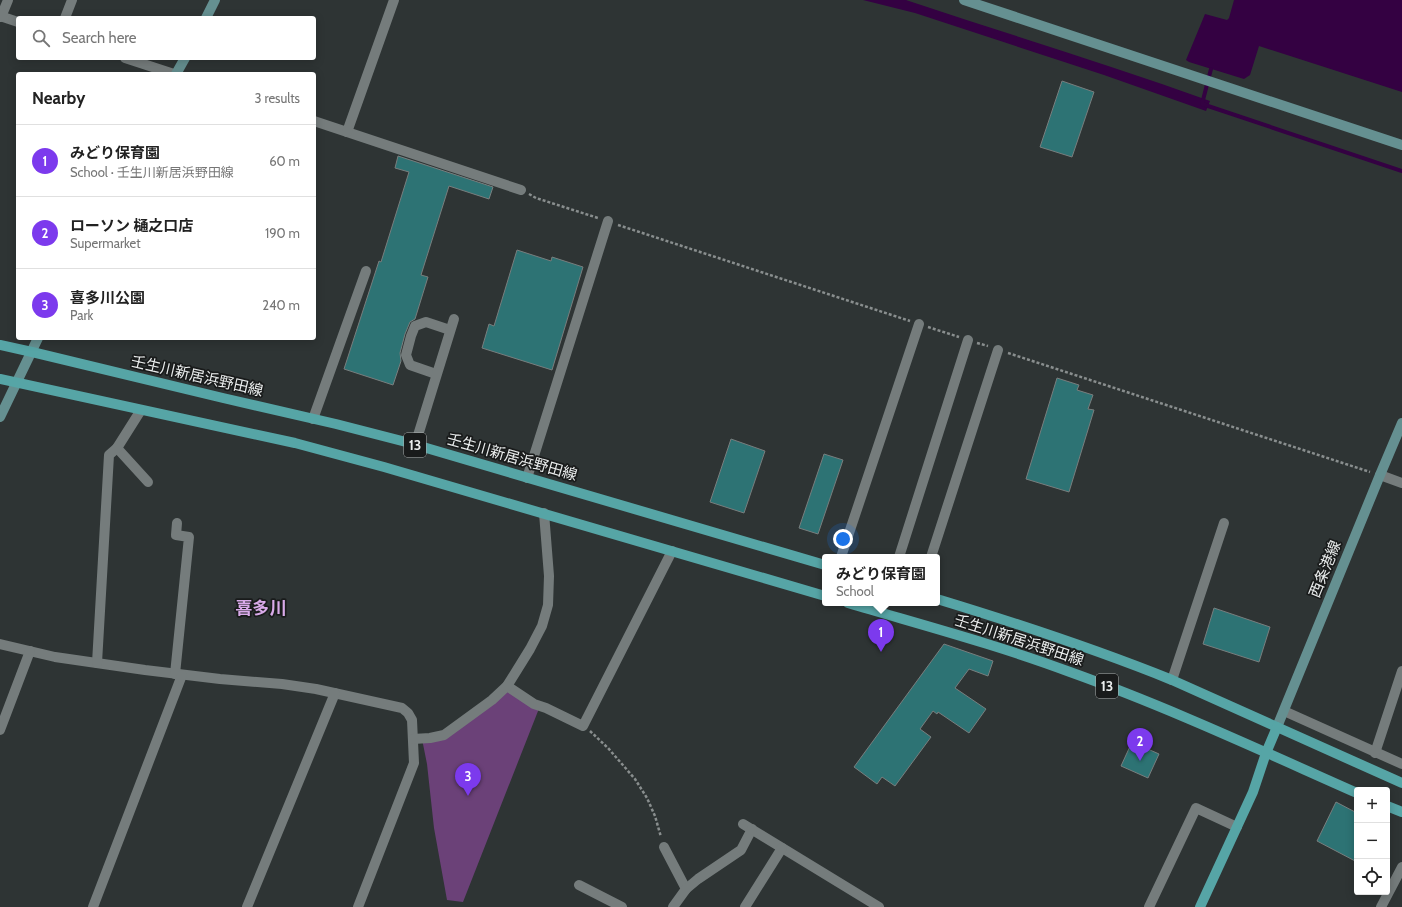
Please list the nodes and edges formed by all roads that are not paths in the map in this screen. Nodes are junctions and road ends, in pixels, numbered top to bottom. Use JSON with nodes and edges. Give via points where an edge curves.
{"nodes":[{"id":1,"x":8,"y":0,"type":"edge"},
{"id":2,"x":72,"y":0,"type":"edge"},
{"id":3,"x":215,"y":0,"type":"edge"},
{"id":4,"x":394,"y":0,"type":"edge"},
{"id":5,"x":964,"y":0,"type":"edge"},
{"id":6,"x":66,"y":16,"type":"edge"},
{"id":7,"x":207,"y":16,"type":"edge"},
{"id":8,"x":1,"y":17,"type":"edge"},
{"id":9,"x":16,"y":21,"type":"edge"},
{"id":10,"x":132,"y":60,"type":"edge"},
{"id":11,"x":184,"y":60,"type":"edge"},
{"id":12,"x":169,"y":72,"type":"edge"},
{"id":13,"x":176,"y":72,"type":"edge"},
{"id":14,"x":316,"y":122,"type":"edge"},
{"id":15,"x":348,"y":132,"type":"junction"},
{"id":16,"x":1402,"y":145,"type":"edge"},
{"id":17,"x":521,"y":190,"type":"road end"},
{"id":18,"x":608,"y":221,"type":"road end"},
{"id":19,"x":366,"y":271,"type":"dead end"},
{"id":20,"x":454,"y":319,"type":"dead end"},
{"id":21,"x":919,"y":324,"type":"road end"},
{"id":22,"x":450,"y":330,"type":"junction"},
{"id":23,"x":37,"y":340,"type":"edge"},
{"id":24,"x":968,"y":340,"type":"road end"},
{"id":25,"x":0,"y":345,"type":"edge"},
{"id":26,"x":998,"y":350,"type":"road end"},
{"id":27,"x":32,"y":352,"type":"junction"},
{"id":28,"x":436,"y":374,"type":"junction"},
{"id":29,"x":0,"y":379,"type":"edge"},
{"id":30,"x":16,"y":383,"type":"junction"},
{"id":31,"x":141,"y":410,"type":"junction"},
{"id":32,"x":0,"y":417,"type":"edge"},
{"id":33,"x":312,"y":418,"type":"junction"},
{"id":34,"x":1402,"y":423,"type":"edge"},
{"id":35,"x":1398,"y":443,"type":"edge"},
{"id":36,"x":415,"y":445,"type":"junction"},
{"id":37,"x":117,"y":448,"type":"junction"},
{"id":38,"x":1380,"y":475,"type":"junction"},
{"id":39,"x":527,"y":478,"type":"junction"},
{"id":40,"x":148,"y":482,"type":"dead end"},
{"id":41,"x":1402,"y":483,"type":"edge"},
{"id":42,"x":544,"y":513,"type":"junction"},
{"id":43,"x":177,"y":523,"type":"dead end"},
{"id":44,"x":1224,"y":523,"type":"dead end"},
{"id":45,"x":672,"y":551,"type":"junction"},
{"id":46,"x":843,"y":554,"type":"edge"},
{"id":47,"x":900,"y":554,"type":"edge"},
{"id":48,"x":932,"y":554,"type":"edge"},
{"id":49,"x":822,"y":564,"type":"edge"},
{"id":50,"x":822,"y":595,"type":"edge"},
{"id":51,"x":940,"y":600,"type":"edge"},
{"id":52,"x":858,"y":606,"type":"edge"},
{"id":53,"x":0,"y":644,"type":"edge"},
{"id":54,"x":30,"y":651,"type":"junction"},
{"id":55,"x":96,"y":663,"type":"junction"},
{"id":56,"x":1402,"y":671,"type":"edge"},
{"id":57,"x":179,"y":674,"type":"junction"},
{"id":58,"x":1172,"y":680,"type":"junction"},
{"id":59,"x":507,"y":686,"type":"junction"},
{"id":60,"x":334,"y":693,"type":"junction"},
{"id":61,"x":1284,"y":711,"type":"junction"},
{"id":62,"x":1278,"y":727,"type":"junction"},
{"id":63,"x":0,"y":730,"type":"edge"},
{"id":64,"x":413,"y":739,"type":"junction"},
{"id":65,"x":1266,"y":753,"type":"junction"},
{"id":66,"x":1375,"y":753,"type":"junction"},
{"id":67,"x":1402,"y":764,"type":"edge"},
{"id":68,"x":1402,"y":784,"type":"edge"},
{"id":69,"x":1354,"y":792,"type":"edge"},
{"id":70,"x":1390,"y":807,"type":"edge"},
{"id":71,"x":1402,"y":812,"type":"edge"},
{"id":72,"x":1237,"y":827,"type":"junction"},
{"id":73,"x":664,"y":847,"type":"road end"},
{"id":74,"x":782,"y":848,"type":"junction"},
{"id":75,"x":1402,"y":867,"type":"edge"},
{"id":76,"x":579,"y":886,"type":"dead end"},
{"id":77,"x":686,"y":889,"type":"junction"},
{"id":78,"x":93,"y":907,"type":"edge"},
{"id":79,"x":247,"y":907,"type":"edge"},
{"id":80,"x":358,"y":907,"type":"edge"},
{"id":81,"x":622,"y":907,"type":"edge"},
{"id":82,"x":673,"y":907,"type":"edge"},
{"id":83,"x":745,"y":907,"type":"edge"},
{"id":84,"x":879,"y":907,"type":"edge"},
{"id":85,"x":1149,"y":907,"type":"edge"},
{"id":86,"x":1200,"y":907,"type":"edge"},
{"id":87,"x":1381,"y":907,"type":"edge"}],
"edges":[{"from":1,"to":8,"type":"street"},
{"from":2,"to":6,"type":"street"},
{"from":3,"to":7,"type":"street"},
{"from":4,"to":15,"type":"street"},
{"from":5,"to":16,"type":"street"},
{"from":8,"to":9,"type":"street"},
{"from":10,"to":12,"type":"street"},
{"from":11,"to":13,"type":"street"},
{"from":14,"to":15,"type":"street"},
{"from":15,"to":17,"type":"street"},
{"from":18,"to":39,"type":"street"},
{"from":19,"to":33,"type":"street"},
{"from":20,"to":22,"type":"street"},
{"from":21,"to":46,"type":"street"},
{"from":22,"to":28,"type":"street"},
{"from":22,"to":28,"type":"street","via":[[426,322],[415,326],[411,336],[406,356],[410,365]]},
{"from":23,"to":27,"type":"street"},
{"from":24,"to":47,"type":"street"},
{"from":25,"to":27,"type":"main road","name":"壬生川新居浜野田線","number":"13"},
{"from":26,"to":48,"type":"street"},
{"from":27,"to":30,"type":"street"},
{"from":27,"to":33,"type":"main road","name":"壬生川新居浜野田線","number":"13"},
{"from":28,"to":36,"type":"street"},
{"from":29,"to":30,"type":"main road","number":"13"},
{"from":30,"to":31,"type":"main road","number":"13"},
{"from":30,"to":32,"type":"street"},
{"from":31,"to":37,"type":"street"},
{"from":31,"to":42,"type":"main road","number":"13","via":[[384,466]]},
{"from":33,"to":36,"type":"main road","name":"壬生川新居浜野田線","number":"13"},
{"from":34,"to":35,"type":"street","name":"西条港線"},
{"from":35,"to":38,"type":"street","name":"西条港線"},
{"from":36,"to":39,"type":"main road","name":"壬生川新居浜野田線","number":"13"},
{"from":37,"to":40,"type":"street"},
{"from":37,"to":55,"type":"street","via":[[109,455]]},
{"from":38,"to":41,"type":"street"},
{"from":38,"to":61,"type":"street","name":"西条港線"},
{"from":39,"to":49,"type":"main road","name":"壬生川新居浜野田線","number":"13"},
{"from":42,"to":45,"type":"main road","number":"13"},
{"from":42,"to":59,"type":"street","via":[[549,576],[548,605],[542,626],[530,650]]},
{"from":43,"to":57,"type":"street","via":[[176,535],[189,537]]},
{"from":44,"to":58,"type":"street"},
{"from":45,"to":50,"type":"main road","number":"13"},
{"from":45,"to":59,"type":"street","via":[[584,726],[534,704]]},
{"from":51,"to":58,"type":"main road","name":"壬生川新居浜野田線","number":"13","via":[[1059,638]]},
{"from":52,"to":65,"type":"main road","name":"壬生川新居浜野田線","number":"13","via":[[991,645],[1071,672]]},
{"from":53,"to":54,"type":"street"},
{"from":54,"to":55,"type":"street"},
{"from":54,"to":63,"type":"street"},
{"from":55,"to":57,"type":"street"},
{"from":56,"to":66,"type":"street"},
{"from":57,"to":60,"type":"street","via":[[220,680],[282,684]]},
{"from":57,"to":78,"type":"street"},
{"from":58,"to":62,"type":"main road","name":"壬生川新居浜野田線","number":"13"},
{"from":59,"to":64,"type":"street","via":[[444,735]]},
{"from":60,"to":64,"type":"street","via":[[402,708],[412,720]]},
{"from":60,"to":79,"type":"street"},
{"from":61,"to":62,"type":"street","name":"西条港線"},
{"from":61,"to":66,"type":"street"},
{"from":62,"to":65,"type":"main road"},
{"from":62,"to":68,"type":"main road","name":"壬生川新居浜野田線","number":"13"},
{"from":64,"to":80,"type":"street","via":[[414,763]]},
{"from":65,"to":69,"type":"main road","name":"壬生川新居浜野田線","number":"13"},
{"from":65,"to":72,"type":"main road","via":[[1253,792]]},
{"from":66,"to":67,"type":"street"},
{"from":70,"to":71,"type":"main road"},
{"from":72,"to":85,"type":"street","via":[[1196,808]]},
{"from":72,"to":86,"type":"main road"},
{"from":73,"to":77,"type":"street"},
{"from":74,"to":77,"type":"street","via":[[747,827],[741,850]]},
{"from":74,"to":83,"type":"street"},
{"from":74,"to":84,"type":"street"},
{"from":75,"to":87,"type":"street"},
{"from":76,"to":81,"type":"street"},
{"from":77,"to":82,"type":"street"}]}
